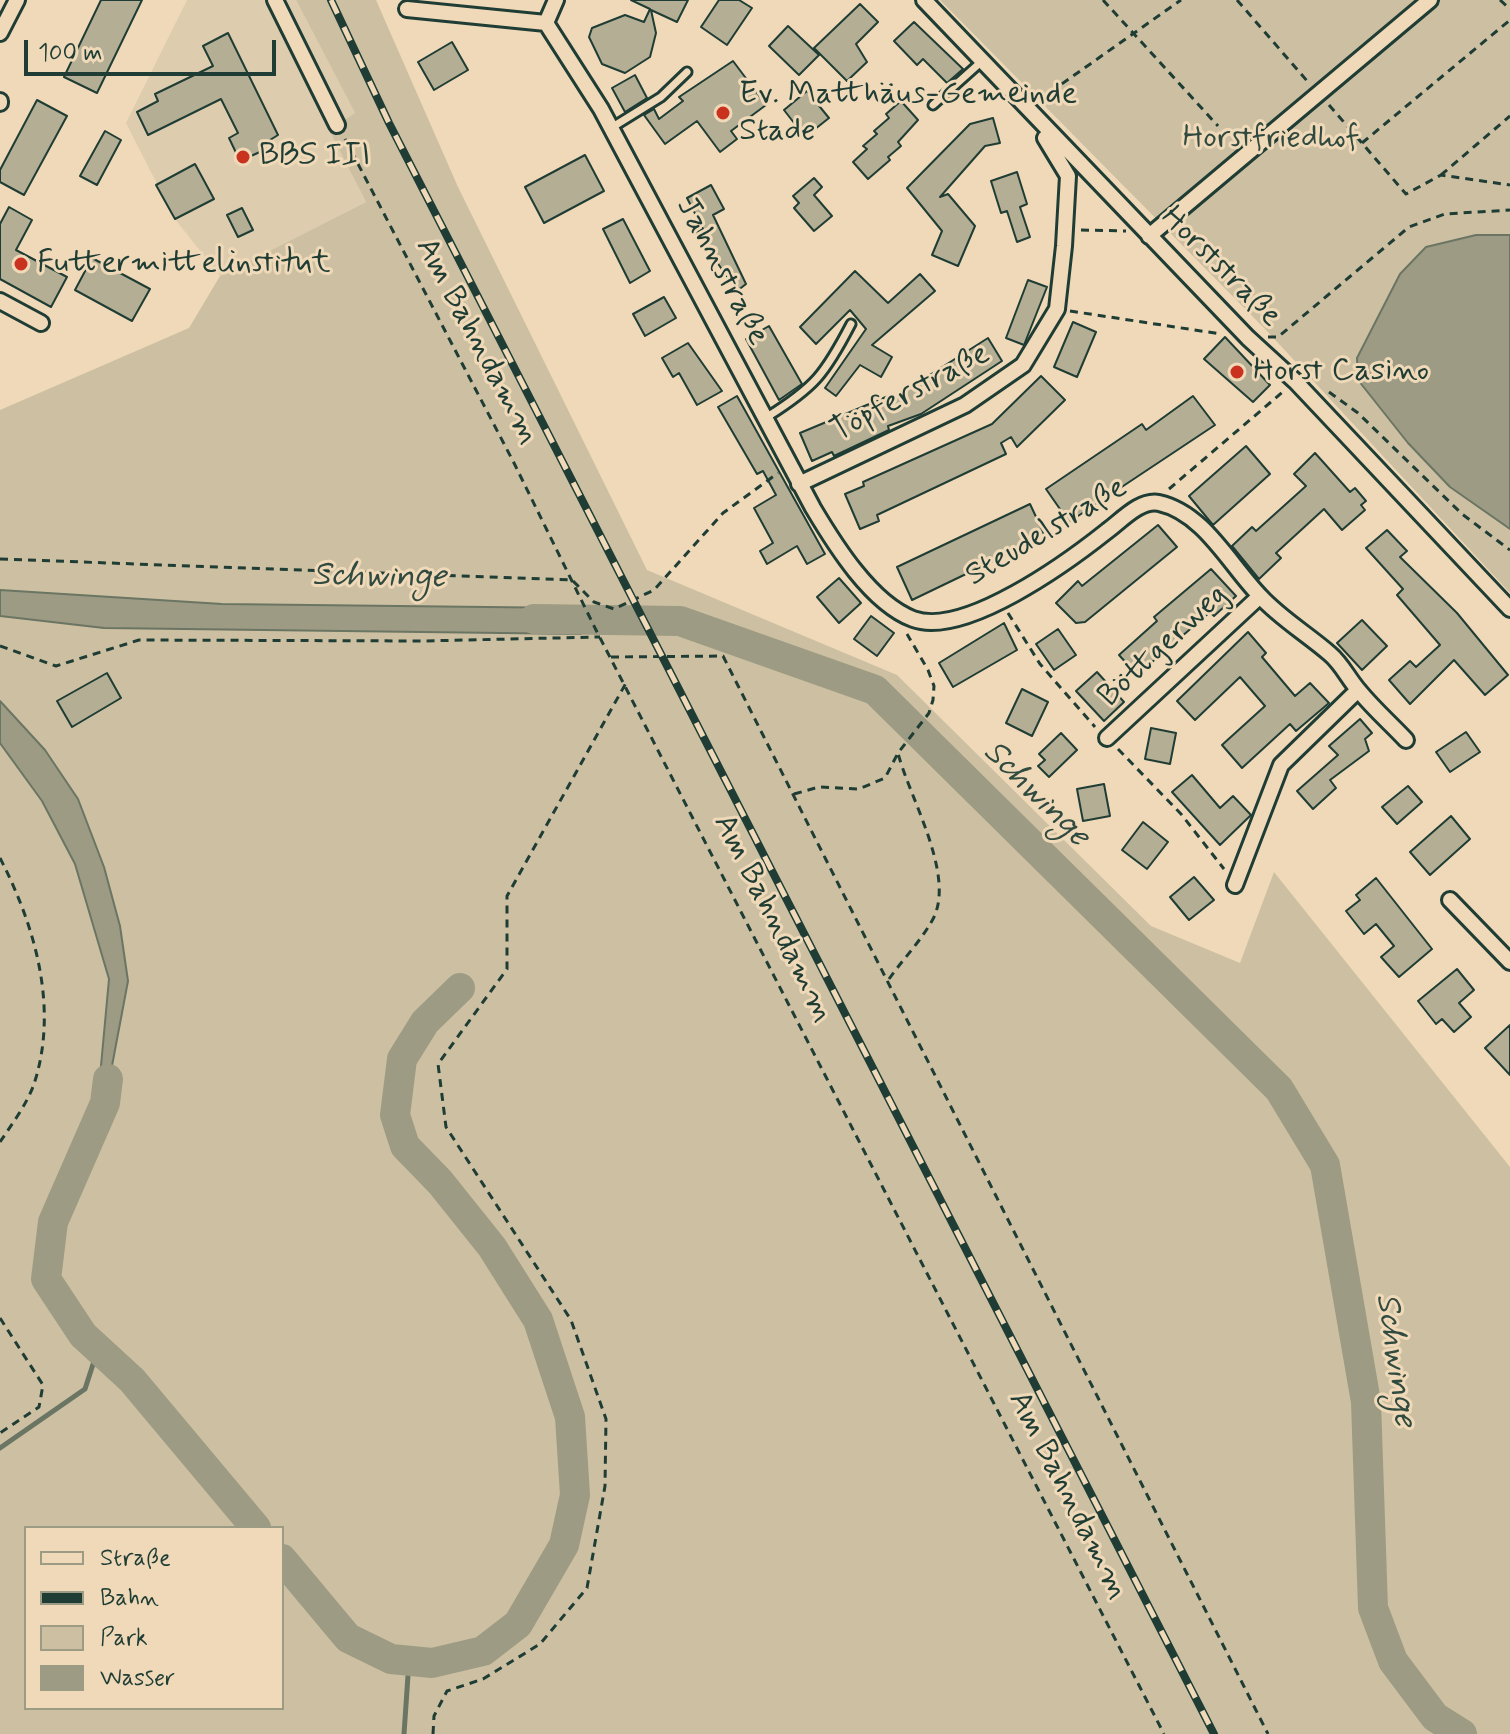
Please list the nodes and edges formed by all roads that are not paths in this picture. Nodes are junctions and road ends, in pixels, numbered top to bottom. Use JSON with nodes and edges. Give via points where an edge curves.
{"nodes":[{"id":1,"x":17,"y":0,"type":"edge"},
{"id":2,"x":275,"y":0,"type":"edge"},
{"id":3,"x":556,"y":0,"type":"edge"},
{"id":4,"x":924,"y":0,"type":"edge"},
{"id":5,"x":1430,"y":0,"type":"edge"},
{"id":6,"x":407,"y":9,"type":"dead end"},
{"id":7,"x":546,"y":23,"type":"junction"},
{"id":8,"x":0,"y":33,"type":"edge"},
{"id":9,"x":981,"y":62,"type":"junction"},
{"id":10,"x":687,"y":72,"type":"dead end"},
{"id":11,"x":933,"y":105,"type":"dead end"},
{"id":12,"x":1029,"y":113,"type":"junction"},
{"id":13,"x":337,"y":125,"type":"road end"},
{"id":14,"x":611,"y":128,"type":"junction"},
{"id":15,"x":1147,"y":234,"type":"junction"},
{"id":16,"x":0,"y":301,"type":"edge"},
{"id":17,"x":41,"y":323,"type":"dead end"},
{"id":18,"x":851,"y":324,"type":"dead end"},
{"id":19,"x":767,"y":417,"type":"junction"},
{"id":20,"x":799,"y":484,"type":"junction"},
{"id":21,"x":839,"y":551,"type":"joint"},
{"id":22,"x":1260,"y":596,"type":"junction"},
{"id":23,"x":1510,"y":609,"type":"edge"},
{"id":24,"x":1358,"y":690,"type":"junction"},
{"id":25,"x":1107,"y":738,"type":"dead end"},
{"id":26,"x":1406,"y":740,"type":"dead end"},
{"id":27,"x":1235,"y":885,"type":"dead end"},
{"id":28,"x":1450,"y":900,"type":"dead end"},
{"id":29,"x":1510,"y":962,"type":"edge"}],
"edges":[{"from":1,"to":8,"type":"street"},
{"from":2,"to":13,"type":"street"},
{"from":3,"to":7,"type":"street"},
{"from":4,"to":9,"type":"street","name":"Horststraße"},
{"from":5,"to":15,"type":"street"},
{"from":6,"to":7,"type":"street"},
{"from":7,"to":14,"type":"street","name":"Jahnstraße"},
{"from":9,"to":11,"type":"lane"},
{"from":9,"to":12,"type":"street","name":"Horststraße"},
{"from":10,"to":14,"type":"lane","via":[[661,97]]},
{"from":12,"to":15,"type":"street","name":"Horststraße"},
{"from":12,"to":20,"type":"street","name":"Töpferstraße","via":[[1068,176],[1057,309],[1023,365],[965,405]]},
{"from":14,"to":19,"type":"street","name":"Jahnstraße"},
{"from":15,"to":23,"type":"street","name":"Horststraße","via":[[1295,381]]},
{"from":16,"to":17,"type":"street"},
{"from":18,"to":19,"type":"lane","via":[[828,369],[807,392]]},
{"from":19,"to":20,"type":"street","name":"Jahnstraße"},
{"from":20,"to":21,"type":"street","name":"Jahnstraße"},
{"from":21,"to":22,"type":"street","name":"Steudelstraße","via":[[891,606],[930,623],[952,620],[1000,600],[1090,545],[1140,506],[1154,502],[1181,510]]},
{"from":22,"to":24,"type":"street","name":"Steudelstraße","via":[[1333,656]]},
{"from":22,"to":25,"type":"street","name":"Böttgerweg"},
{"from":24,"to":26,"type":"street","name":"Steudelstraße"},
{"from":24,"to":27,"type":"street","via":[[1281,765]]},
{"from":28,"to":29,"type":"street"}]}
